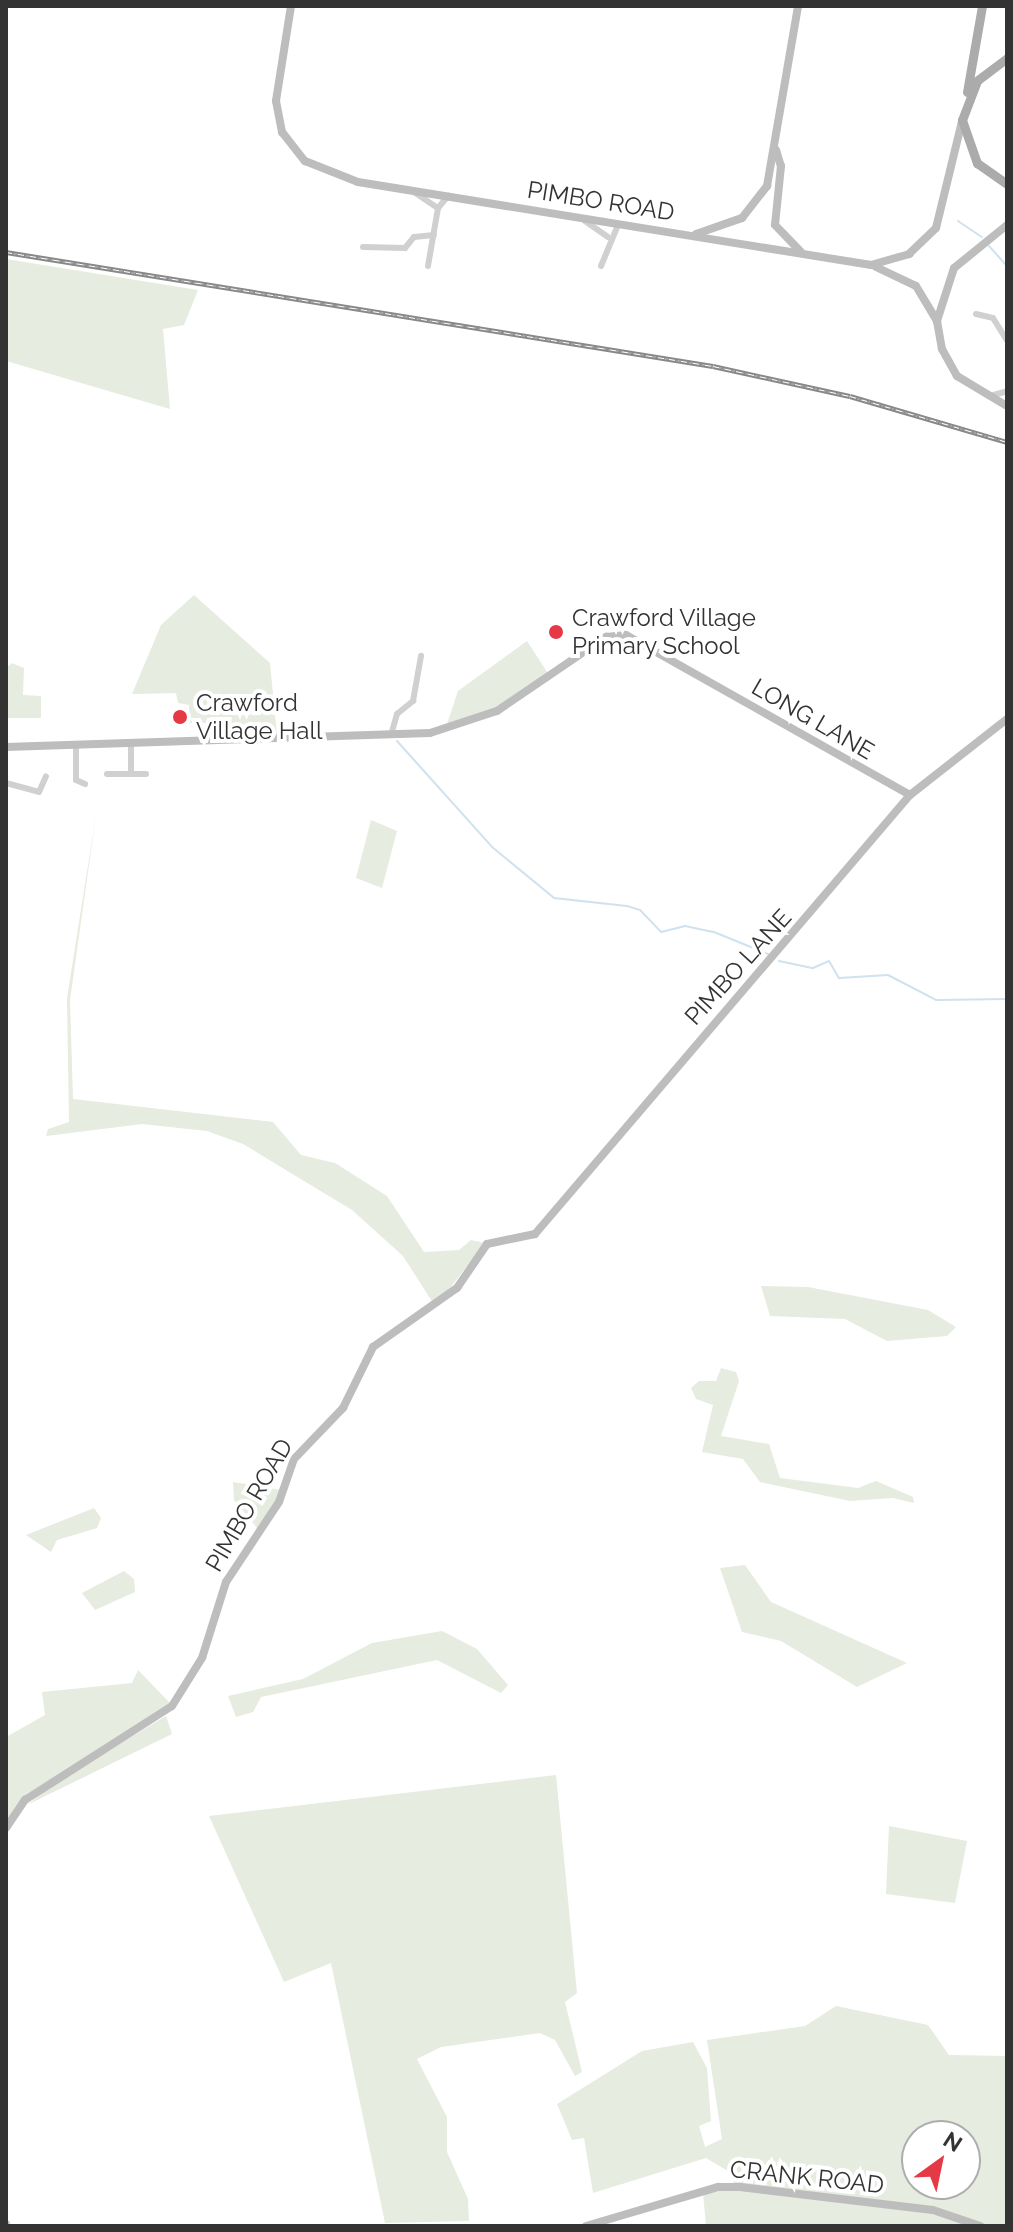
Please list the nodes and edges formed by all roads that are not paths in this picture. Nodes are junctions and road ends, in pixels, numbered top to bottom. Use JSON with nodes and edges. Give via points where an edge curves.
{"nodes":[{"id":1,"x":291,"y":6,"type":"edge"},
{"id":2,"x":798,"y":6,"type":"edge"},
{"id":3,"x":982,"y":6,"type":"edge"},
{"id":4,"x":1007,"y":58,"type":"edge"},
{"id":5,"x":966,"y":99,"type":"junction"},
{"id":6,"x":962,"y":120,"type":"junction"},
{"id":7,"x":776,"y":150,"type":"junction"},
{"id":8,"x":1007,"y":184,"type":"edge"},
{"id":9,"x":411,"y":191,"type":"junction"},
{"id":10,"x":448,"y":196,"type":"junction"},
{"id":11,"x":438,"y":208,"type":"junction"},
{"id":12,"x":578,"y":218,"type":"junction"},
{"id":13,"x":618,"y":225,"type":"junction"},
{"id":14,"x":1007,"y":225,"type":"edge"},
{"id":15,"x":434,"y":235,"type":"junction"},
{"id":16,"x":684,"y":235,"type":"junction"},
{"id":17,"x":608,"y":237,"type":"junction"},
{"id":18,"x":363,"y":247,"type":"dead end"},
{"id":19,"x":805,"y":255,"type":"junction"},
{"id":20,"x":871,"y":265,"type":"junction"},
{"id":21,"x":428,"y":266,"type":"dead end"},
{"id":22,"x":601,"y":266,"type":"dead end"},
{"id":23,"x":976,"y":314,"type":"dead end"},
{"id":24,"x":937,"y":321,"type":"junction"},
{"id":25,"x":1007,"y":340,"type":"edge"},
{"id":26,"x":1007,"y":391,"type":"edge"},
{"id":27,"x":982,"y":395,"type":"junction"},
{"id":28,"x":1007,"y":406,"type":"edge"},
{"id":29,"x":421,"y":656,"type":"dead end"},
{"id":30,"x":1007,"y":719,"type":"edge"},
{"id":31,"x":391,"y":735,"type":"junction"},
{"id":32,"x":131,"y":742,"type":"junction"},
{"id":33,"x":76,"y":744,"type":"junction"},
{"id":34,"x":6,"y":747,"type":"edge"},
{"id":35,"x":107,"y":774,"type":"dead end"},
{"id":36,"x":131,"y":774,"type":"junction"},
{"id":37,"x":146,"y":774,"type":"dead end"},
{"id":38,"x":46,"y":776,"type":"dead end"},
{"id":39,"x":6,"y":783,"type":"edge"},
{"id":40,"x":85,"y":784,"type":"dead end"},
{"id":41,"x":910,"y":795,"type":"junction"},
{"id":42,"x":504,"y":1239,"type":"joint"},
{"id":43,"x":6,"y":1828,"type":"edge"},
{"id":44,"x":586,"y":2226,"type":"edge"},
{"id":45,"x":980,"y":2226,"type":"edge"}],
"edges":[{"from":1,"to":9,"type":"street","name":"PIMBO ROAD","via":[[276,101],[288,142],[333,175]]},
{"from":2,"to":7,"type":"street"},
{"from":3,"to":5,"type":"main road"},
{"from":4,"to":5,"type":"main road","via":[[987,70]]},
{"from":5,"to":6,"type":"main road"},
{"from":6,"to":8,"type":"main road","via":[[977,163]]},
{"from":6,"to":20,"type":"street","name":"PIMBO ROAD","via":[[943,213],[916,250]]},
{"from":7,"to":16,"type":"street","via":[[767,186],[749,213],[723,228]]},
{"from":7,"to":19,"type":"street","via":[[781,166],[775,225]]},
{"from":9,"to":10,"type":"street","name":"PIMBO ROAD"},
{"from":9,"to":11,"type":"street"},
{"from":10,"to":11,"type":"street"},
{"from":10,"to":12,"type":"street","name":"PIMBO ROAD"},
{"from":11,"to":15,"type":"street"},
{"from":12,"to":13,"type":"street","name":"PIMBO ROAD"},
{"from":12,"to":17,"type":"street"},
{"from":13,"to":16,"type":"street","name":"PIMBO ROAD"},
{"from":13,"to":17,"type":"street"},
{"from":14,"to":24,"type":"street","via":[[954,268]]},
{"from":15,"to":18,"type":"street","via":[[414,237],[405,248]]},
{"from":15,"to":21,"type":"street"},
{"from":16,"to":19,"type":"street","name":"PIMBO ROAD"},
{"from":17,"to":22,"type":"street"},
{"from":19,"to":20,"type":"street","name":"PIMBO ROAD"},
{"from":20,"to":24,"type":"street","via":[[916,286]]},
{"from":23,"to":25,"type":"street","via":[[993,318]]},
{"from":24,"to":27,"type":"street","via":[[952,369]]},
{"from":26,"to":27,"type":"street"},
{"from":27,"to":28,"type":"street"},
{"from":29,"to":31,"type":"street","via":[[413,701],[397,714]]},
{"from":30,"to":41,"type":"street","name":"PIMBO LANE"},
{"from":31,"to":32,"type":"street"},
{"from":31,"to":41,"type":"street","name":"LONG LANE","via":[[437,731],[497,711],[611,635],[626,635]]},
{"from":32,"to":33,"type":"street"},
{"from":32,"to":36,"type":"street"},
{"from":33,"to":34,"type":"street"},
{"from":33,"to":40,"type":"street","via":[[76,780]]},
{"from":35,"to":36,"type":"street"},
{"from":36,"to":37,"type":"street"},
{"from":38,"to":39,"type":"street","via":[[39,792]]},
{"from":41,"to":42,"type":"street","name":"PIMBO LANE","via":[[535,1234]]},
{"from":42,"to":43,"type":"street","name":"PIMBO ROAD","via":[[487,1244],[465,1280],[443,1301],[368,1353],[343,1408],[294,1459],[279,1502],[226,1582],[202,1658],[170,1709],[25,1800]]},
{"from":44,"to":45,"type":"street","name":"CRANK ROAD","via":[[718,2187],[933,2210]]}]}
